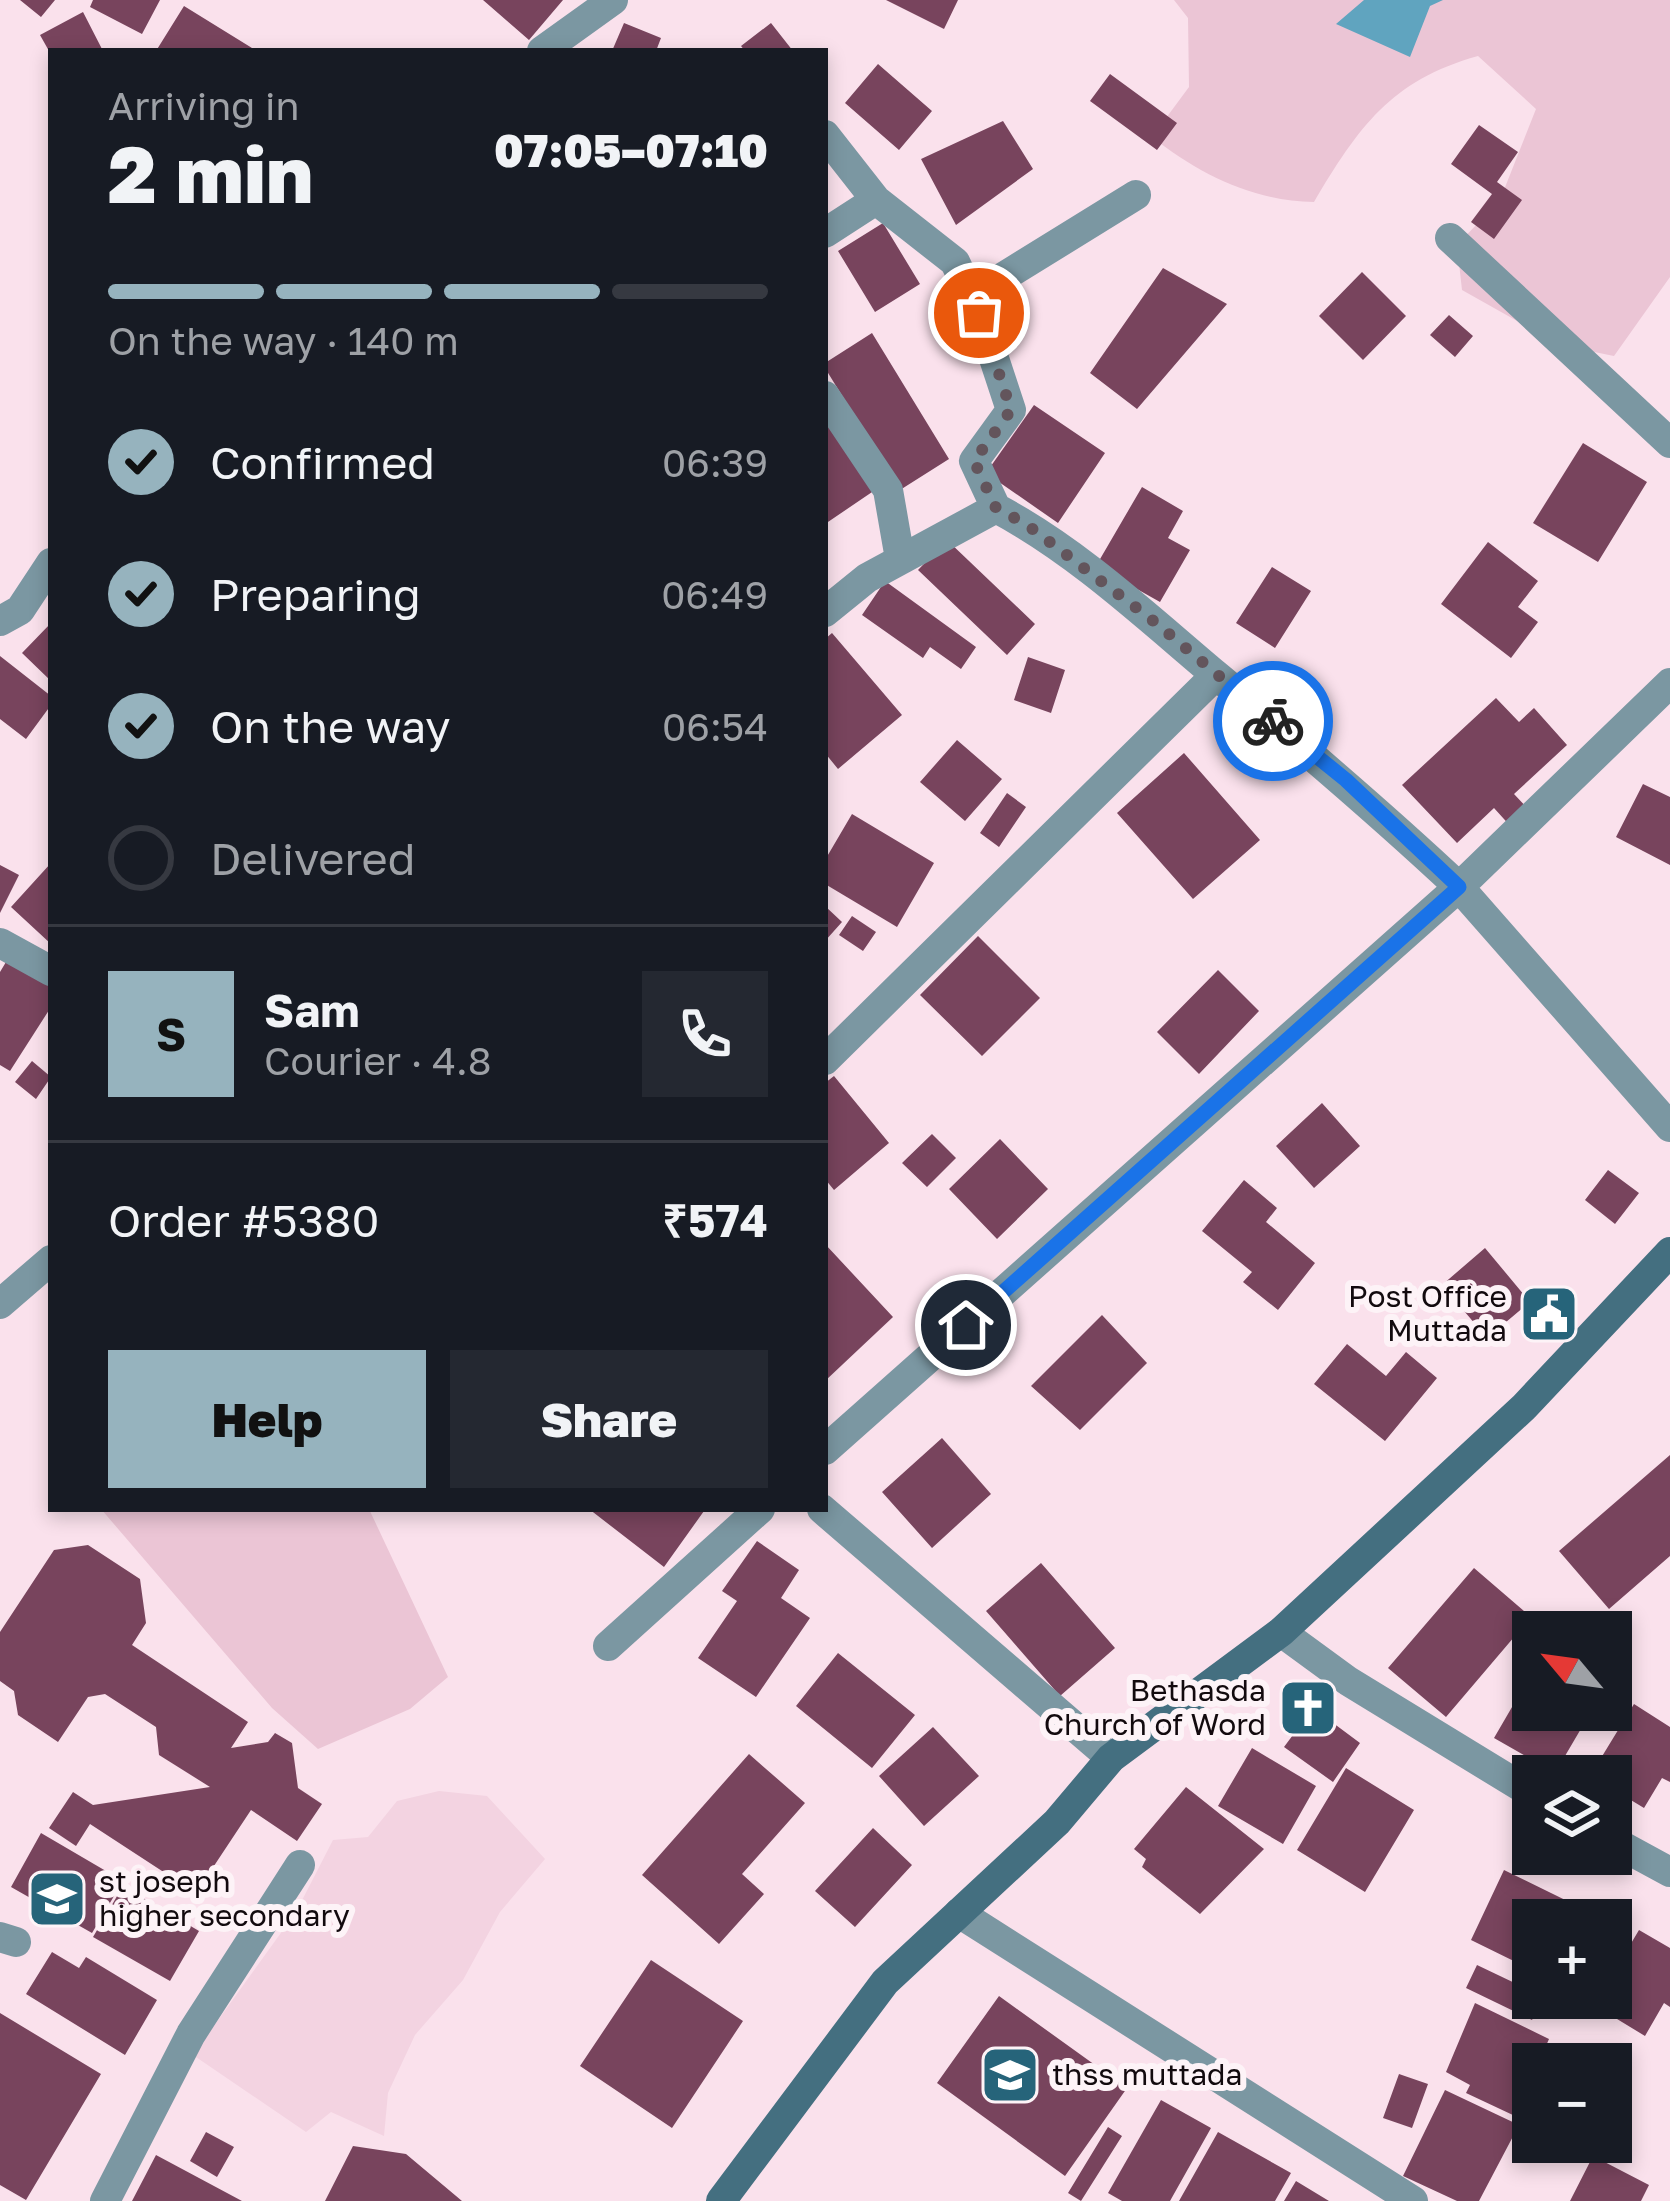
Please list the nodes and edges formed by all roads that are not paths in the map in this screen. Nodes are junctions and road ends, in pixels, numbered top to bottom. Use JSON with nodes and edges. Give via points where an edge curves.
{"nodes":[{"id":1,"x":613,"y":0,"type":"edge"},
{"id":2,"x":546,"y":48,"type":"edge"},
{"id":3,"x":828,"y":139,"type":"edge"},
{"id":4,"x":1136,"y":195,"type":"dead end"},
{"id":5,"x":876,"y":200,"type":"junction"},
{"id":6,"x":828,"y":231,"type":"edge"},
{"id":7,"x":1450,"y":238,"type":"dead end"},
{"id":8,"x":971,"y":297,"type":"junction"},
{"id":9,"x":828,"y":401,"type":"edge"},
{"id":10,"x":1670,"y":442,"type":"edge"},
{"id":11,"x":996,"y":508,"type":"junction"},
{"id":12,"x":900,"y":559,"type":"junction"},
{"id":13,"x":48,"y":568,"type":"edge"},
{"id":14,"x":828,"y":610,"type":"edge"},
{"id":15,"x":0,"y":621,"type":"edge"},
{"id":16,"x":1216,"y":675,"type":"junction"},
{"id":17,"x":1670,"y":683,"type":"edge"},
{"id":18,"x":1459,"y":887,"type":"junction"},
{"id":19,"x":0,"y":944,"type":"edge"},
{"id":20,"x":48,"y":969,"type":"edge"},
{"id":21,"x":828,"y":1057,"type":"edge"},
{"id":22,"x":1670,"y":1127,"type":"edge"},
{"id":23,"x":1670,"y":1252,"type":"edge"},
{"id":24,"x":48,"y":1263,"type":"edge"},
{"id":25,"x":0,"y":1304,"type":"edge"},
{"id":26,"x":828,"y":1447,"type":"edge"},
{"id":27,"x":757,"y":1512,"type":"edge"},
{"id":28,"x":825,"y":1512,"type":"edge"},
{"id":29,"x":1281,"y":1632,"type":"junction"},
{"id":30,"x":608,"y":1646,"type":"dead end"},
{"id":31,"x":1111,"y":1758,"type":"junction"},
{"id":32,"x":1512,"y":1781,"type":"edge"},
{"id":33,"x":1632,"y":1851,"type":"edge"},
{"id":34,"x":300,"y":1865,"type":"dead end"},
{"id":35,"x":1670,"y":1871,"type":"edge"},
{"id":36,"x":959,"y":1913,"type":"junction"},
{"id":37,"x":105,"y":2201,"type":"edge"},
{"id":38,"x":721,"y":2201,"type":"edge"},
{"id":39,"x":1413,"y":2201,"type":"edge"}],
"edges":[{"from":1,"to":2,"type":"street"},
{"from":3,"to":5,"type":"street"},
{"from":4,"to":8,"type":"street"},
{"from":5,"to":6,"type":"street"},
{"from":5,"to":8,"type":"street","via":[[955,262]]},
{"from":7,"to":10,"type":"street"},
{"from":8,"to":11,"type":"street","via":[[1011,410],[974,461]]},
{"from":9,"to":12,"type":"street","via":[[887,490]]},
{"from":11,"to":12,"type":"street"},
{"from":11,"to":16,"type":"street"},
{"from":12,"to":14,"type":"street"},
{"from":13,"to":15,"type":"street","via":[[20,610]]},
{"from":16,"to":18,"type":"street","via":[[1346,780]]},
{"from":16,"to":21,"type":"street"},
{"from":17,"to":18,"type":"street"},
{"from":18,"to":22,"type":"street"},
{"from":18,"to":26,"type":"street"},
{"from":19,"to":20,"type":"street"},
{"from":23,"to":29,"type":"main road","via":[[1524,1407]]},
{"from":24,"to":25,"type":"street"},
{"from":27,"to":30,"type":"street"},
{"from":28,"to":31,"type":"street"},
{"from":29,"to":31,"type":"main road"},
{"from":29,"to":32,"type":"street"},
{"from":31,"to":36,"type":"main road","via":[[1057,1822]]},
{"from":33,"to":35,"type":"street"},
{"from":34,"to":37,"type":"street","via":[[191,2034]]},
{"from":36,"to":38,"type":"main road","via":[[885,1982]]},
{"from":36,"to":39,"type":"street"}]}
